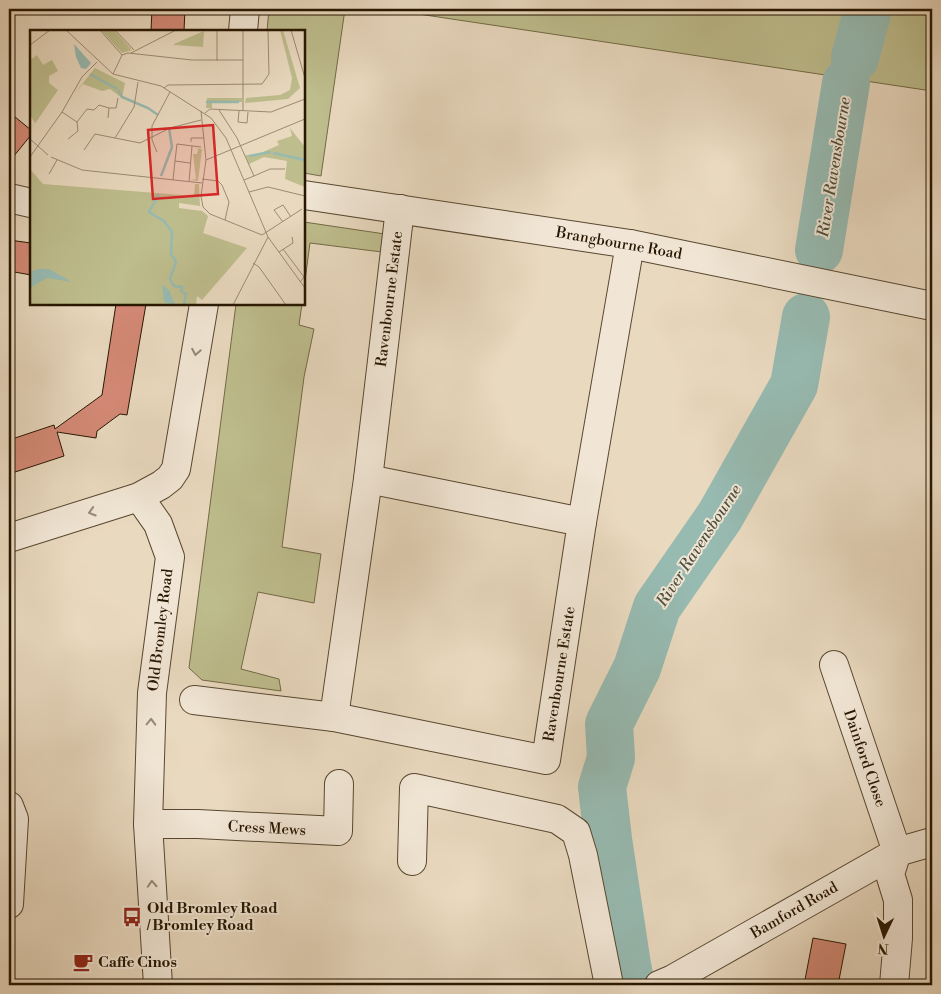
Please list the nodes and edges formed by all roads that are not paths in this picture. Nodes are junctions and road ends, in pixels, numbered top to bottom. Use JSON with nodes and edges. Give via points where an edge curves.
{"nodes":[{"id":1,"x":245,"y":9,"type":"edge"},
{"id":2,"x":243,"y":30,"type":"edge"},
{"id":3,"x":305,"y":195,"type":"edge"},
{"id":4,"x":9,"y":198,"type":"edge"},
{"id":5,"x":30,"y":203,"type":"edge"},
{"id":6,"x":400,"y":209,"type":"junction"},
{"id":7,"x":630,"y":244,"type":"junction"},
{"id":8,"x":204,"y":305,"type":"edge"},
{"id":9,"x":932,"y":306,"type":"edge"},
{"id":10,"x":368,"y":479,"type":"junction"},
{"id":11,"x":138,"y":498,"type":"junction"},
{"id":12,"x":582,"y":522,"type":"junction"},
{"id":13,"x":9,"y":538,"type":"edge"},
{"id":14,"x":834,"y":665,"type":"dead end"},
{"id":15,"x":194,"y":700,"type":"dead end"},
{"id":16,"x":334,"y":717,"type":"junction"},
{"id":17,"x":339,"y":784,"type":"dead end"},
{"id":18,"x":9,"y":806,"type":"edge"},
{"id":19,"x":148,"y":824,"type":"junction"},
{"id":20,"x":932,"y":842,"type":"edge"},
{"id":21,"x":897,"y":852,"type":"junction"},
{"id":22,"x":412,"y":861,"type":"dead end"},
{"id":23,"x":9,"y":904,"type":"edge"},
{"id":24,"x":666,"y":982,"type":"edge"},
{"id":25,"x":158,"y":985,"type":"edge"},
{"id":26,"x":609,"y":985,"type":"edge"},
{"id":27,"x":894,"y":985,"type":"edge"}],
"edges":[{"from":1,"to":2,"type":"street"},
{"from":3,"to":6,"type":"street","name":"Brangbourne Road"},
{"from":4,"to":5,"type":"street"},
{"from":6,"to":7,"type":"street","name":"Brangbourne Road"},
{"from":6,"to":10,"type":"street","name":"Ravenbourne Estate"},
{"from":7,"to":9,"type":"street","name":"Brangbourne Road"},
{"from":7,"to":12,"type":"street","name":"Ravenbourne Estate"},
{"from":8,"to":11,"type":"street","one_way":true,"via":[[176,469],[161,485]]},
{"from":10,"to":12,"type":"street"},
{"from":10,"to":16,"type":"street","name":"Ravenbourne Estate"},
{"from":11,"to":13,"type":"street","one_way":true},
{"from":19,"to":11,"type":"street","name":"Old Bromley Road","one_way":true,"via":[[152,694],[170,558],[158,524]]},
{"from":12,"to":16,"type":"street","name":"Ravenbourne Estate","via":[[546,760]]},
{"from":14,"to":21,"type":"street","name":"Dainford Close"},
{"from":15,"to":16,"type":"street","name":"Ravenbourne Estate"},
{"from":17,"to":19,"type":"street","name":"Cress Mews","via":[[338,831]]},
{"from":18,"to":23,"type":"street","via":[[14,819]]},
{"from":25,"to":19,"type":"street","name":"Old Bromley Road","one_way":true},
{"from":20,"to":21,"type":"street","name":"Bamford Road"},
{"from":21,"to":24,"type":"street","name":"Bamford Road"},
{"from":21,"to":27,"type":"street","via":[[890,874],[898,900]]},
{"from":22,"to":26,"type":"street","via":[[414,788],[557,819],[576,832]]}]}
